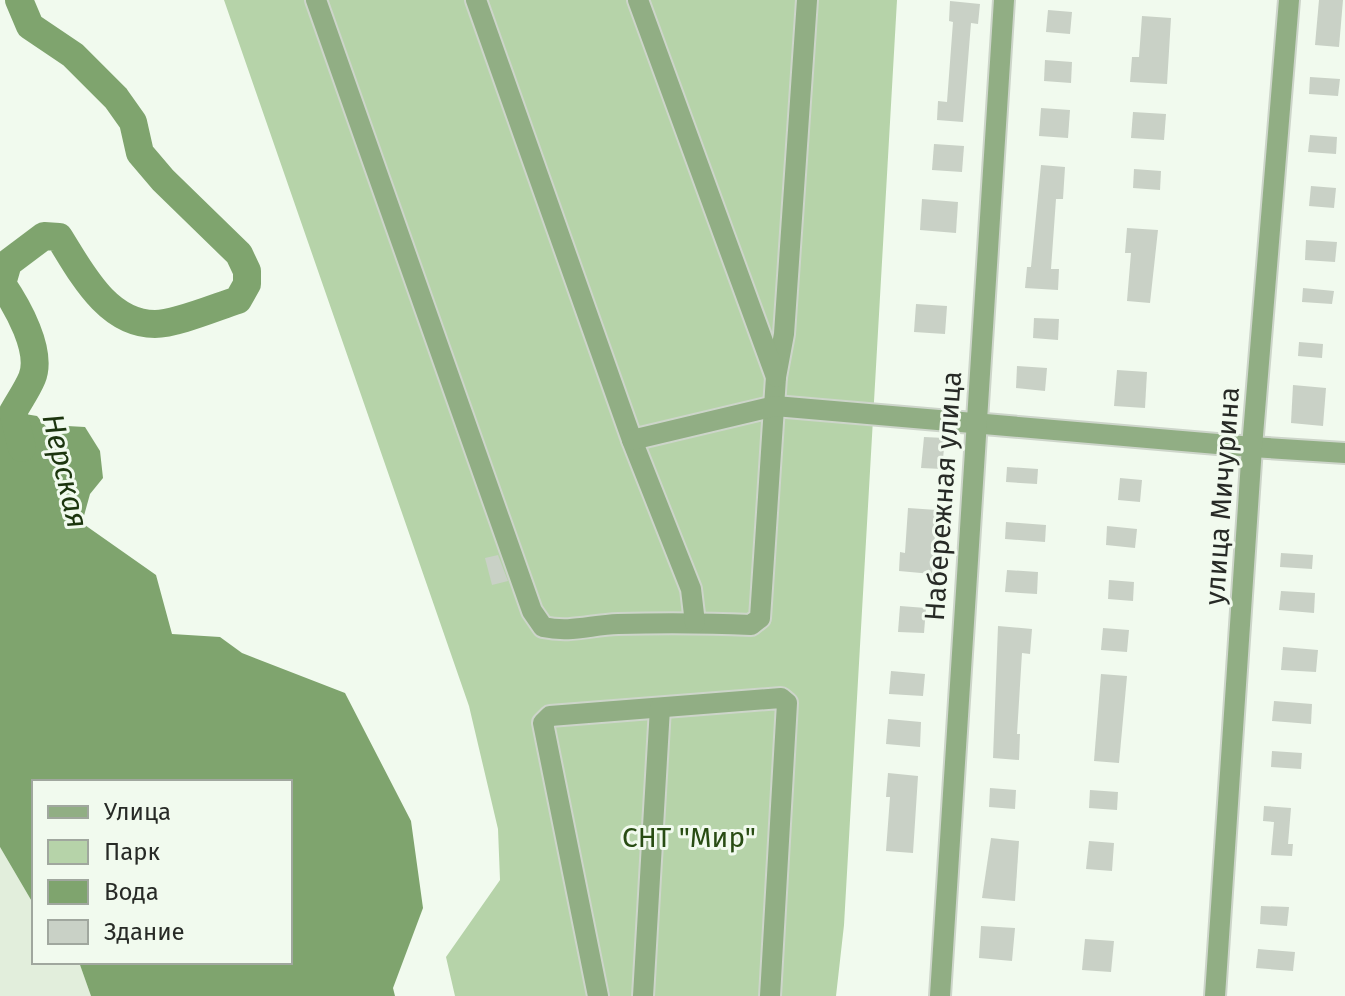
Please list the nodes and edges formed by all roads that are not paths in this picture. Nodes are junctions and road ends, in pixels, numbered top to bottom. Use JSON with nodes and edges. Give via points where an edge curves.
{"nodes":[{"id":1,"x":316,"y":0,"type":"edge"},
{"id":2,"x":476,"y":0,"type":"edge"},
{"id":3,"x":638,"y":0,"type":"edge"},
{"id":4,"x":807,"y":0,"type":"edge"},
{"id":5,"x":1004,"y":0,"type":"edge"},
{"id":6,"x":1289,"y":0,"type":"edge"},
{"id":7,"x":776,"y":377,"type":"junction"},
{"id":8,"x":775,"y":406,"type":"junction"},
{"id":9,"x":976,"y":424,"type":"junction"},
{"id":10,"x":632,"y":440,"type":"junction"},
{"id":11,"x":1252,"y":447,"type":"junction"},
{"id":12,"x":1345,"y":453,"type":"edge"},
{"id":13,"x":695,"y":623,"type":"junction"},
{"id":14,"x":660,"y":708,"type":"junction"},
{"id":15,"x":598,"y":996,"type":"edge"},
{"id":16,"x":643,"y":996,"type":"edge"},
{"id":17,"x":770,"y":996,"type":"edge"},
{"id":18,"x":940,"y":996,"type":"edge"},
{"id":19,"x":1215,"y":996,"type":"edge"}],
"edges":[{"from":1,"to":13,"type":"street","via":[[532,611],[543,627],[563,632]]},
{"from":2,"to":10,"type":"street"},
{"from":3,"to":7,"type":"street"},
{"from":4,"to":7,"type":"street","via":[[784,334]]},
{"from":5,"to":9,"type":"street","name":"Набережная улица"},
{"from":6,"to":11,"type":"street","name":"улица Мичурина"},
{"from":7,"to":8,"type":"street"},
{"from":8,"to":9,"type":"street"},
{"from":8,"to":10,"type":"street"},
{"from":8,"to":13,"type":"street","via":[[760,618],[751,625]]},
{"from":9,"to":11,"type":"street"},
{"from":9,"to":18,"type":"street","name":"Набережная улица"},
{"from":10,"to":13,"type":"street","via":[[691,589]]},
{"from":11,"to":12,"type":"street"},
{"from":11,"to":19,"type":"street","name":"улица Мичурина"},
{"from":14,"to":15,"type":"street","via":[[550,716],[543,723]]},
{"from":14,"to":16,"type":"street"},
{"from":14,"to":17,"type":"street","via":[[781,698],[787,703]]}]}
